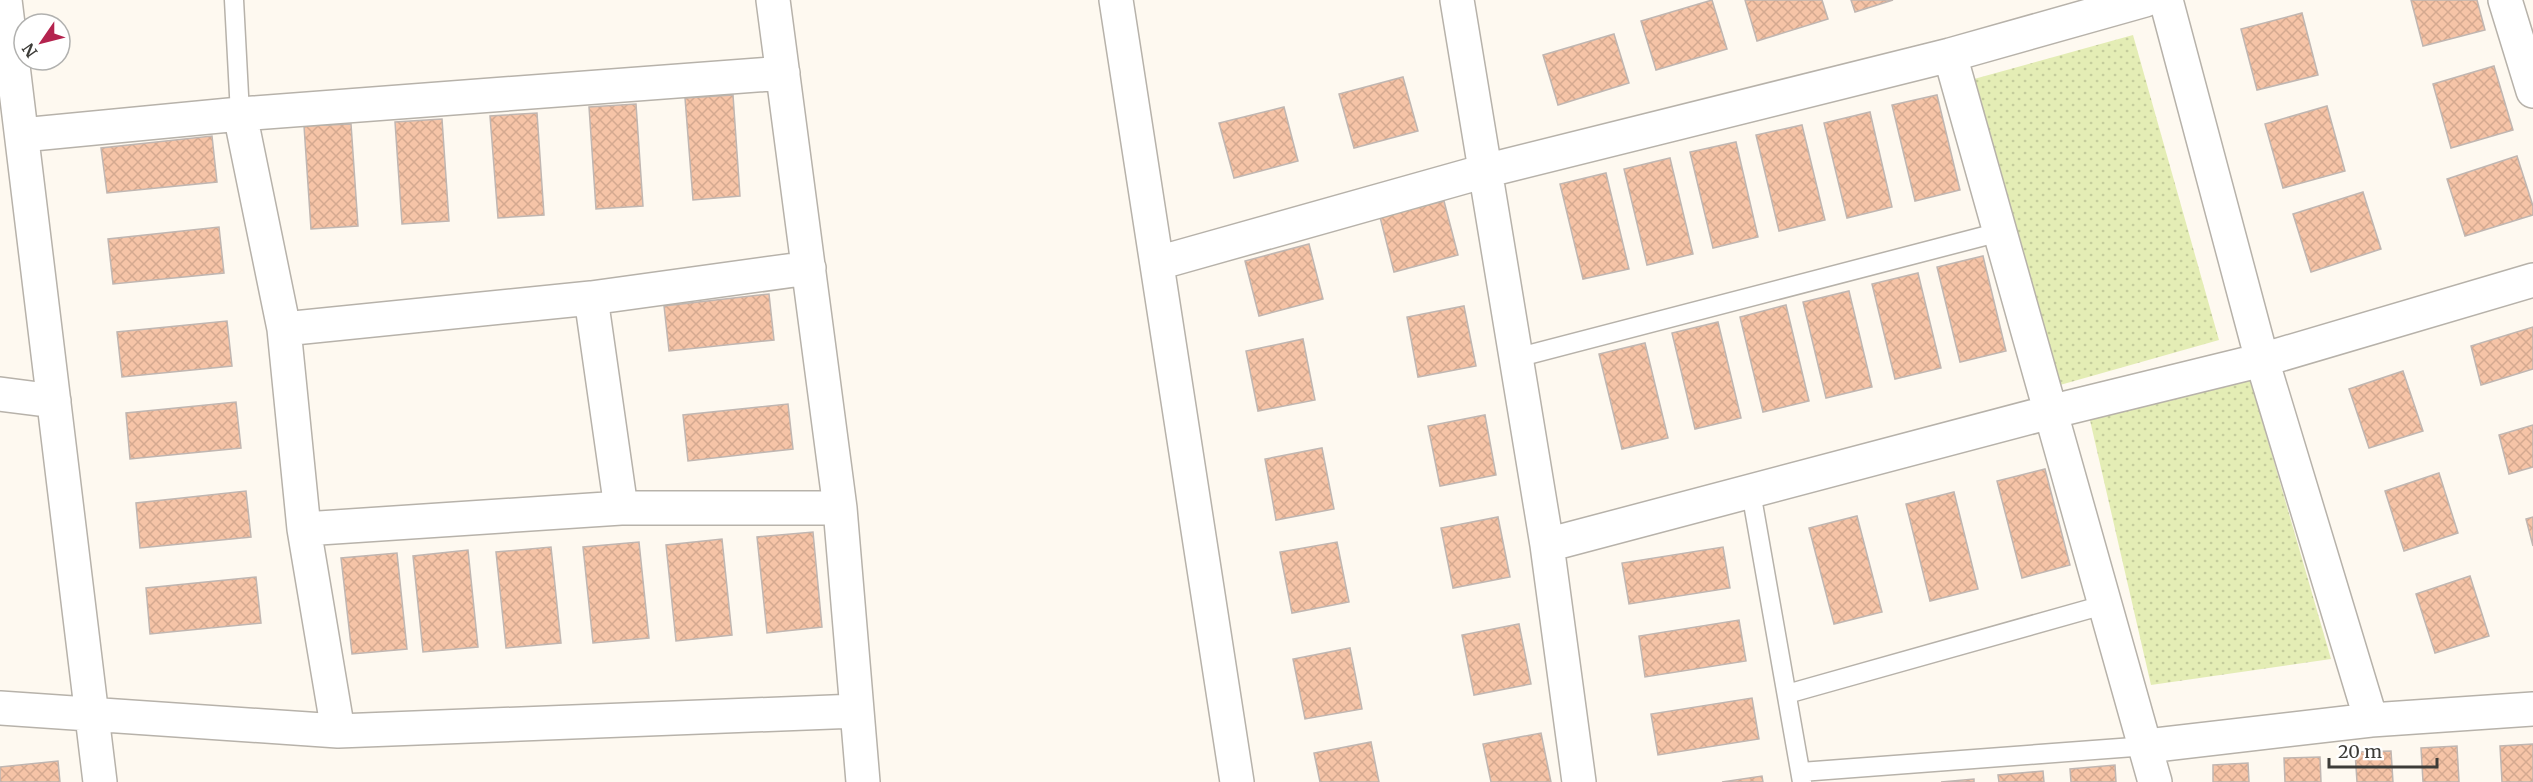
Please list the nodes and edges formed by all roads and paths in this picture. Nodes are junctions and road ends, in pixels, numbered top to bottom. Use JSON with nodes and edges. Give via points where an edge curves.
{"nodes":[{"id":1,"x":5,"y":0,"type":"edge"},
{"id":2,"x":234,"y":0,"type":"edge"},
{"id":3,"x":773,"y":0,"type":"edge"},
{"id":4,"x":1116,"y":0,"type":"edge"},
{"id":5,"x":1457,"y":0,"type":"edge"},
{"id":6,"x":2145,"y":0,"type":"edge"},
{"id":7,"x":2166,"y":0,"type":"edge"},
{"id":8,"x":2505,"y":0,"type":"edge"},
{"id":9,"x":1950,"y":55,"type":"junction"},
{"id":10,"x":783,"y":73,"type":"junction"},
{"id":11,"x":2533,"y":91,"type":"edge"},
{"id":12,"x":240,"y":114,"type":"junction"},
{"id":13,"x":22,"y":135,"type":"junction"},
{"id":14,"x":1485,"y":171,"type":"junction"},
{"id":15,"x":2000,"y":232,"type":"junction"},
{"id":16,"x":1158,"y":263,"type":"junction"},
{"id":17,"x":809,"y":268,"type":"junction"},
{"id":18,"x":2533,"y":280,"type":"edge"},
{"id":19,"x":591,"y":298,"type":"junction"},
{"id":20,"x":284,"y":329,"type":"junction"},
{"id":21,"x":1516,"y":358,"type":"junction"},
{"id":22,"x":2262,"y":360,"type":"junction"},
{"id":23,"x":0,"y":394,"type":"edge"},
{"id":24,"x":54,"y":401,"type":"junction"},
{"id":25,"x":2050,"y":412,"type":"junction"},
{"id":26,"x":1751,"y":492,"type":"junction"},
{"id":27,"x":621,"y":508,"type":"junction"},
{"id":28,"x":840,"y":508,"type":"junction"},
{"id":29,"x":304,"y":529,"type":"junction"},
{"id":30,"x":1547,"y":545,"type":"junction"},
{"id":31,"x":2107,"y":604,"type":"junction"},
{"id":32,"x":1787,"y":694,"type":"junction"},
{"id":33,"x":0,"y":708,"type":"edge"},
{"id":34,"x":2533,"y":709,"type":"edge"},
{"id":35,"x":856,"y":711,"type":"junction"},
{"id":36,"x":93,"y":716,"type":"junction"},
{"id":37,"x":2371,"y":720,"type":"junction"},
{"id":38,"x":338,"y":731,"type":"junction"},
{"id":39,"x":2147,"y":746,"type":"junction"},
{"id":40,"x":1802,"y":777,"type":"edge"},
{"id":41,"x":100,"y":782,"type":"edge"},
{"id":42,"x":863,"y":782,"type":"edge"},
{"id":43,"x":1237,"y":782,"type":"edge"},
{"id":44,"x":1579,"y":782,"type":"edge"},
{"id":45,"x":2155,"y":782,"type":"edge"}],
"edges":[{"from":1,"to":13,"type":"street"},
{"from":2,"to":12,"type":"lane"},
{"from":3,"to":10,"type":"street"},
{"from":4,"to":16,"type":"street"},
{"from":5,"to":14,"type":"street"},
{"from":6,"to":9,"type":"street"},
{"from":7,"to":22,"type":"street"},
{"from":8,"to":11,"type":"street"},
{"from":9,"to":14,"type":"street"},
{"from":9,"to":15,"type":"street"},
{"from":10,"to":12,"type":"street"},
{"from":10,"to":17,"type":"street"},
{"from":12,"to":13,"type":"street"},
{"from":12,"to":20,"type":"street"},
{"from":13,"to":24,"type":"street"},
{"from":14,"to":16,"type":"street"},
{"from":14,"to":21,"type":"street"},
{"from":15,"to":21,"type":"lane"},
{"from":15,"to":25,"type":"street"},
{"from":16,"to":43,"type":"street"},
{"from":17,"to":19,"type":"street"},
{"from":17,"to":28,"type":"street"},
{"from":18,"to":22,"type":"street"},
{"from":19,"to":20,"type":"street"},
{"from":19,"to":27,"type":"street"},
{"from":20,"to":29,"type":"street"},
{"from":21,"to":30,"type":"street"},
{"from":22,"to":25,"type":"street"},
{"from":22,"to":37,"type":"street"},
{"from":23,"to":24,"type":"street"},
{"from":24,"to":36,"type":"street"},
{"from":25,"to":26,"type":"street"},
{"from":25,"to":31,"type":"street"},
{"from":26,"to":30,"type":"street"},
{"from":26,"to":32,"type":"lane"},
{"from":27,"to":28,"type":"street"},
{"from":27,"to":29,"type":"street"},
{"from":28,"to":35,"type":"street"},
{"from":29,"to":38,"type":"street"},
{"from":30,"to":44,"type":"street"},
{"from":31,"to":32,"type":"lane"},
{"from":31,"to":39,"type":"street"},
{"from":32,"to":40,"type":"lane"},
{"from":33,"to":36,"type":"street"},
{"from":34,"to":37,"type":"street"},
{"from":35,"to":38,"type":"street"},
{"from":35,"to":42,"type":"street"},
{"from":36,"to":38,"type":"street"},
{"from":36,"to":41,"type":"street"},
{"from":37,"to":39,"type":"street"},
{"from":39,"to":40,"type":"lane"},
{"from":39,"to":45,"type":"street"}]}
